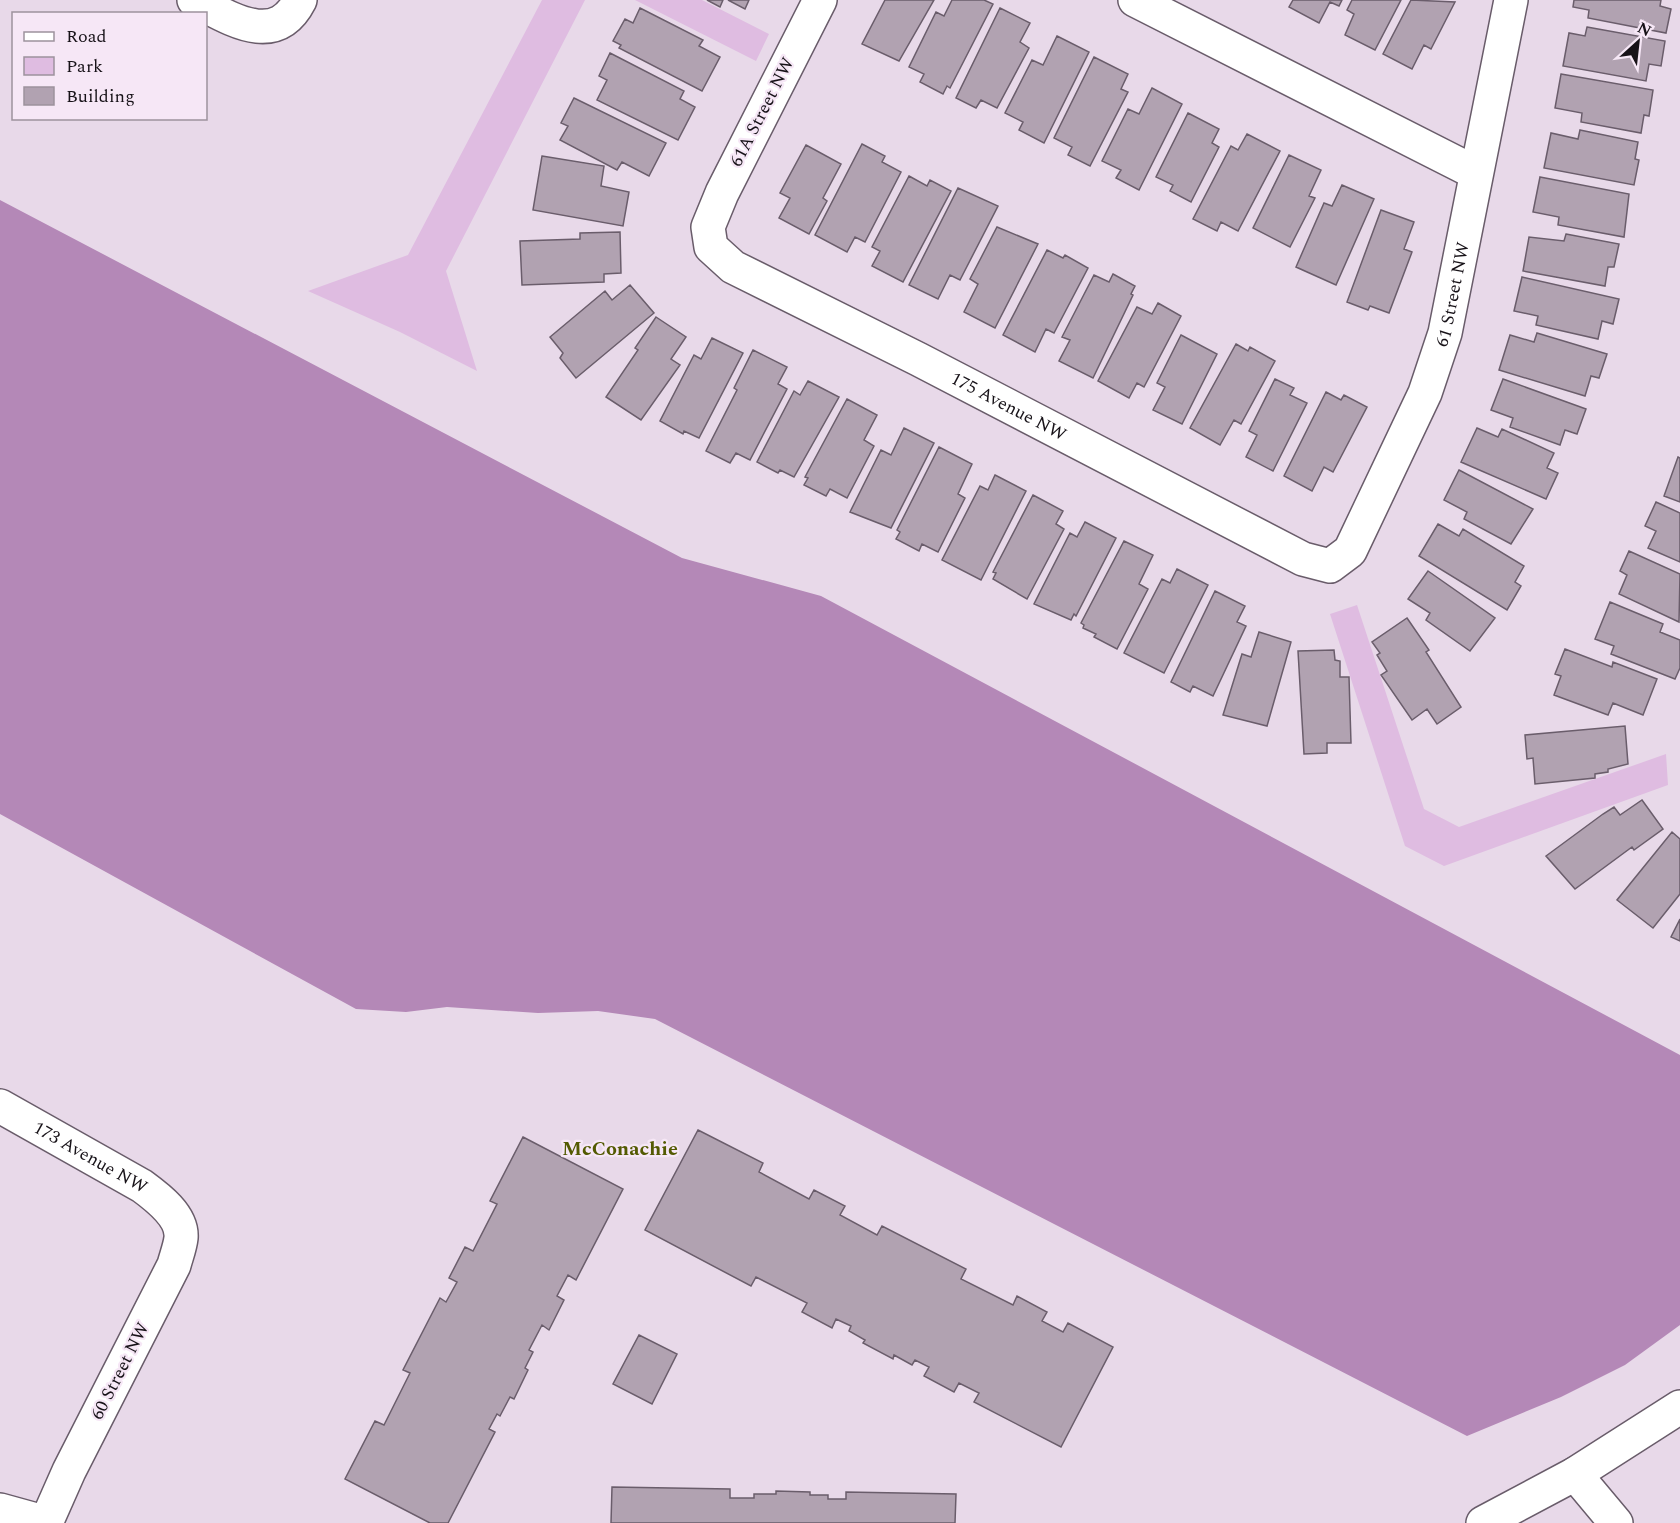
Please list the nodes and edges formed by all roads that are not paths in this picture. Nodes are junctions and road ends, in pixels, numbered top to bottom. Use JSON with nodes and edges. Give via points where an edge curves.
{"nodes":[{"id":1,"x":194,"y":0,"type":"edge"},
{"id":2,"x":820,"y":0,"type":"edge"},
{"id":3,"x":1135,"y":0,"type":"edge"},
{"id":4,"x":1511,"y":0,"type":"edge"},
{"id":5,"x":289,"y":12,"type":"edge"},
{"id":6,"x":1476,"y":174,"type":"junction"},
{"id":7,"x":708,"y":227,"type":"joint"},
{"id":8,"x":1330,"y":566,"type":"joint"},
{"id":9,"x":0,"y":1106,"type":"edge"},
{"id":10,"x":175,"y":1216,"type":"joint"},
{"id":11,"x":1680,"y":1407,"type":"edge"},
{"id":12,"x":1575,"y":1474,"type":"junction"},
{"id":13,"x":0,"y":1510,"type":"edge"},
{"id":14,"x":47,"y":1523,"type":"edge"},
{"id":15,"x":1483,"y":1523,"type":"edge"},
{"id":16,"x":1616,"y":1523,"type":"edge"}],
"edges":[{"from":1,"to":5,"type":"street","via":[[258,27]]},
{"from":2,"to":7,"type":"street","name":"61A Street NW"},
{"from":3,"to":6,"type":"street"},
{"from":4,"to":6,"type":"street","name":"61 Street NW"},
{"from":6,"to":8,"type":"street","name":"61 Street NW","via":[[1445,333],[1425,393],[1350,552]]},
{"from":7,"to":8,"type":"street","name":"175 Avenue NW","via":[[711,247],[733,267],[1303,559]]},
{"from":9,"to":10,"type":"street","name":"173 Avenue NW","via":[[142,1186]]},
{"from":10,"to":14,"type":"street","name":"60 Street NW","via":[[182,1236],[174,1266],[69,1471]]},
{"from":11,"to":12,"type":"street"},
{"from":12,"to":15,"type":"street"},
{"from":12,"to":16,"type":"street"},
{"from":13,"to":14,"type":"street"}]}
